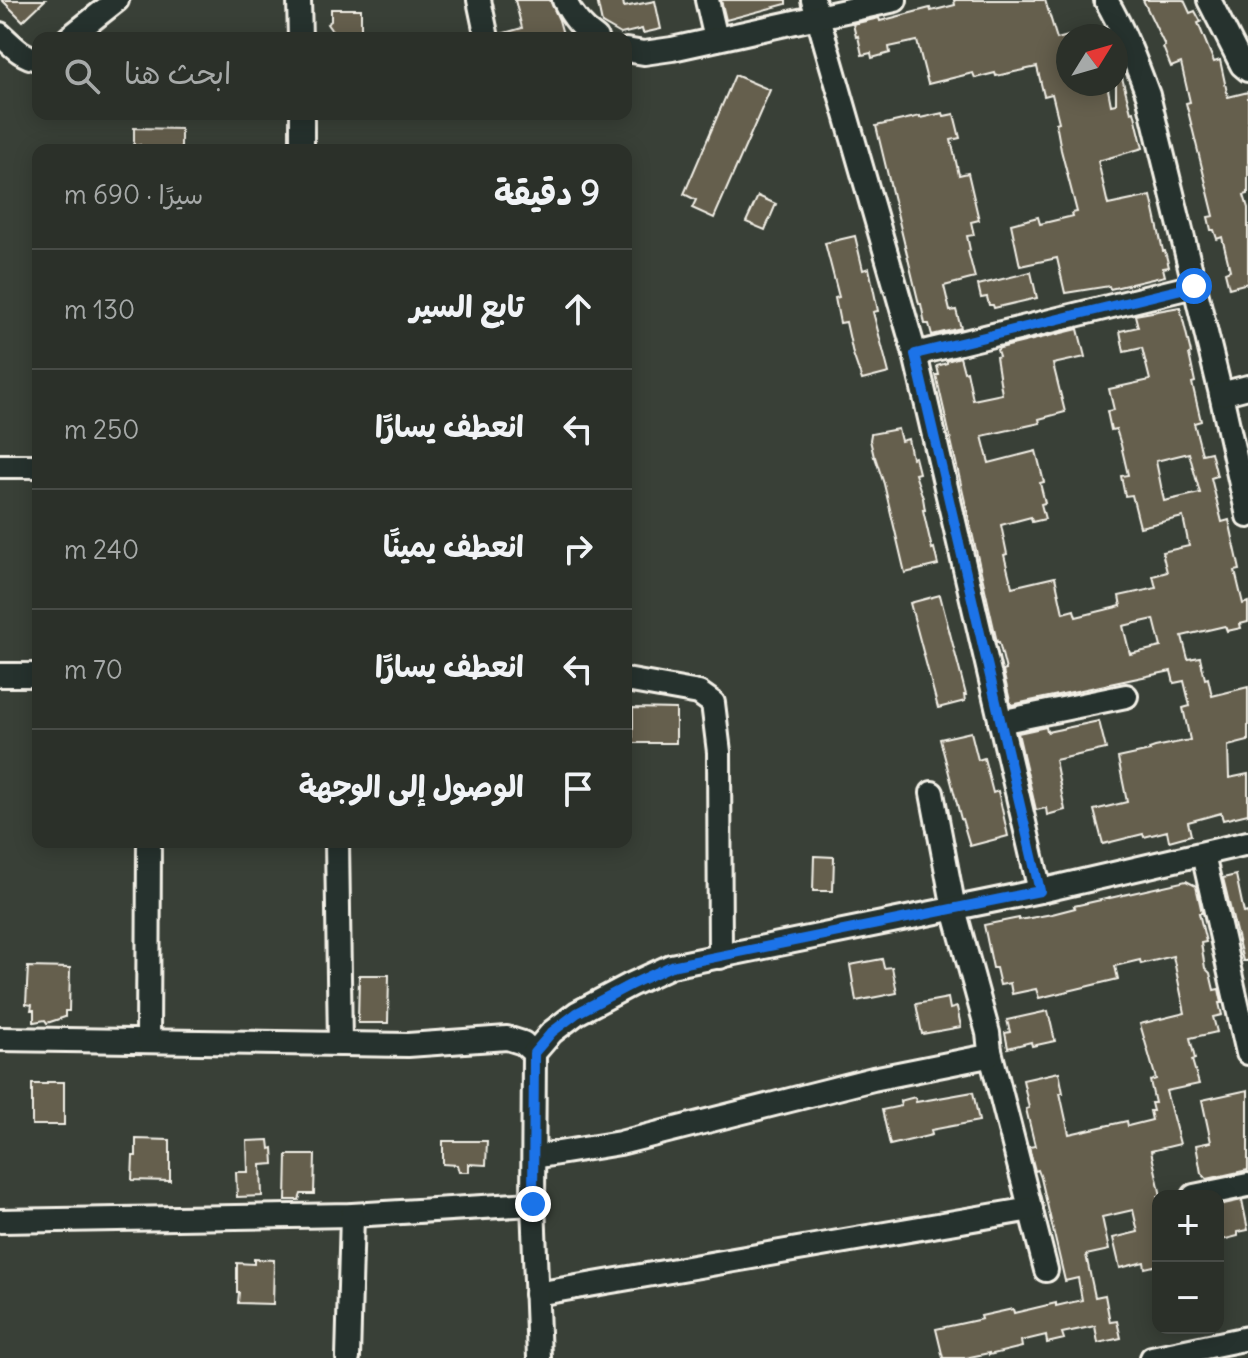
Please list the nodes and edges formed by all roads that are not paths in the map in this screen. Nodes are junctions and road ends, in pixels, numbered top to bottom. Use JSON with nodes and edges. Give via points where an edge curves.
{"nodes":[{"id":1,"x":117,"y":0,"type":"edge"},
{"id":2,"x":299,"y":0,"type":"edge"},
{"id":3,"x":479,"y":0,"type":"edge"},
{"id":4,"x":564,"y":0,"type":"edge"},
{"id":5,"x":707,"y":0,"type":"edge"},
{"id":6,"x":895,"y":0,"type":"edge"},
{"id":7,"x":1106,"y":0,"type":"edge"},
{"id":8,"x":1209,"y":0,"type":"edge"},
{"id":9,"x":815,"y":9,"type":"edge"},
{"id":10,"x":77,"y":32,"type":"edge"},
{"id":11,"x":300,"y":32,"type":"edge"},
{"id":12,"x":486,"y":32,"type":"edge"},
{"id":13,"x":587,"y":32,"type":"edge"},
{"id":14,"x":0,"y":34,"type":"edge"},
{"id":15,"x":716,"y":39,"type":"junction"},
{"id":16,"x":632,"y":51,"type":"edge"},
{"id":17,"x":32,"y":59,"type":"edge"},
{"id":18,"x":1248,"y":70,"type":"edge"},
{"id":19,"x":302,"y":120,"type":"edge"},
{"id":20,"x":302,"y":144,"type":"edge"},
{"id":21,"x":1194,"y":286,"type":"junction"},
{"id":22,"x":915,"y":354,"type":"junction"},
{"id":23,"x":1248,"y":387,"type":"edge"},
{"id":24,"x":1221,"y":394,"type":"junction"},
{"id":25,"x":0,"y":466,"type":"edge"},
{"id":26,"x":32,"y":466,"type":"edge"},
{"id":27,"x":1248,"y":516,"type":"edge"},
{"id":28,"x":0,"y":675,"type":"edge"},
{"id":29,"x":32,"y":675,"type":"edge"},
{"id":30,"x":632,"y":681,"type":"edge"},
{"id":31,"x":1126,"y":696,"type":"dead end"},
{"id":32,"x":1000,"y":722,"type":"junction"},
{"id":33,"x":932,"y":793,"type":"dead end"},
{"id":34,"x":1248,"y":843,"type":"edge"},
{"id":35,"x":149,"y":848,"type":"edge"},
{"id":36,"x":337,"y":848,"type":"edge"},
{"id":37,"x":1203,"y":854,"type":"junction"},
{"id":38,"x":1040,"y":891,"type":"junction"},
{"id":39,"x":954,"y":909,"type":"junction"},
{"id":40,"x":720,"y":957,"type":"junction"},
{"id":41,"x":0,"y":1039,"type":"edge"},
{"id":42,"x":148,"y":1041,"type":"junction"},
{"id":43,"x":340,"y":1044,"type":"junction"},
{"id":44,"x":990,"y":1051,"type":"junction"},
{"id":45,"x":534,"y":1053,"type":"junction"},
{"id":46,"x":1248,"y":1053,"type":"edge"},
{"id":47,"x":534,"y":1157,"type":"junction"},
{"id":48,"x":1248,"y":1185,"type":"edge"},
{"id":49,"x":1223,"y":1190,"type":"edge"},
{"id":50,"x":533,"y":1204,"type":"junction"},
{"id":51,"x":1031,"y":1209,"type":"junction"},
{"id":52,"x":352,"y":1215,"type":"junction"},
{"id":53,"x":0,"y":1221,"type":"edge"},
{"id":54,"x":1046,"y":1270,"type":"dead end"},
{"id":55,"x":536,"y":1294,"type":"junction"},
{"id":56,"x":1246,"y":1342,"type":"edge"},
{"id":57,"x":348,"y":1358,"type":"edge"},
{"id":58,"x":539,"y":1358,"type":"edge"},
{"id":59,"x":1152,"y":1358,"type":"edge"}],
"edges":[{"from":1,"to":10,"type":"street"},
{"from":2,"to":11,"type":"street"},
{"from":3,"to":12,"type":"street"},
{"from":4,"to":13,"type":"street"},
{"from":5,"to":15,"type":"street"},
{"from":6,"to":9,"type":"street"},
{"from":7,"to":21,"type":"street","via":[[1148,95]]},
{"from":8,"to":18,"type":"street"},
{"from":9,"to":15,"type":"street"},
{"from":9,"to":22,"type":"street"},
{"from":14,"to":17,"type":"street"},
{"from":15,"to":16,"type":"street"},
{"from":19,"to":20,"type":"street"},
{"from":21,"to":22,"type":"street"},
{"from":21,"to":24,"type":"street"},
{"from":22,"to":32,"type":"street"},
{"from":23,"to":24,"type":"street"},
{"from":24,"to":27,"type":"street"},
{"from":25,"to":26,"type":"street"},
{"from":28,"to":29,"type":"street"},
{"from":30,"to":40,"type":"street","via":[[699,693],[713,703],[719,752]]},
{"from":31,"to":32,"type":"street"},
{"from":32,"to":38,"type":"street"},
{"from":33,"to":39,"type":"street"},
{"from":34,"to":37,"type":"street"},
{"from":35,"to":42,"type":"street"},
{"from":36,"to":43,"type":"street"},
{"from":37,"to":38,"type":"street"},
{"from":37,"to":46,"type":"street"},
{"from":38,"to":39,"type":"street"},
{"from":39,"to":40,"type":"street"},
{"from":39,"to":44,"type":"street"},
{"from":40,"to":45,"type":"street","via":[[671,966],[630,985],[577,1013]]},
{"from":41,"to":42,"type":"street"},
{"from":42,"to":43,"type":"street"},
{"from":43,"to":45,"type":"street","via":[[507,1038]]},
{"from":44,"to":47,"type":"street","via":[[988,1056],[873,1079],[620,1143]]},
{"from":44,"to":51,"type":"street"},
{"from":45,"to":47,"type":"street"},
{"from":47,"to":50,"type":"street"},
{"from":48,"to":49,"type":"street"},
{"from":50,"to":52,"type":"street"},
{"from":50,"to":55,"type":"street"},
{"from":51,"to":54,"type":"street"},
{"from":51,"to":55,"type":"street"},
{"from":52,"to":53,"type":"street"},
{"from":52,"to":57,"type":"street"},
{"from":55,"to":58,"type":"street"},
{"from":56,"to":59,"type":"street"}]}
